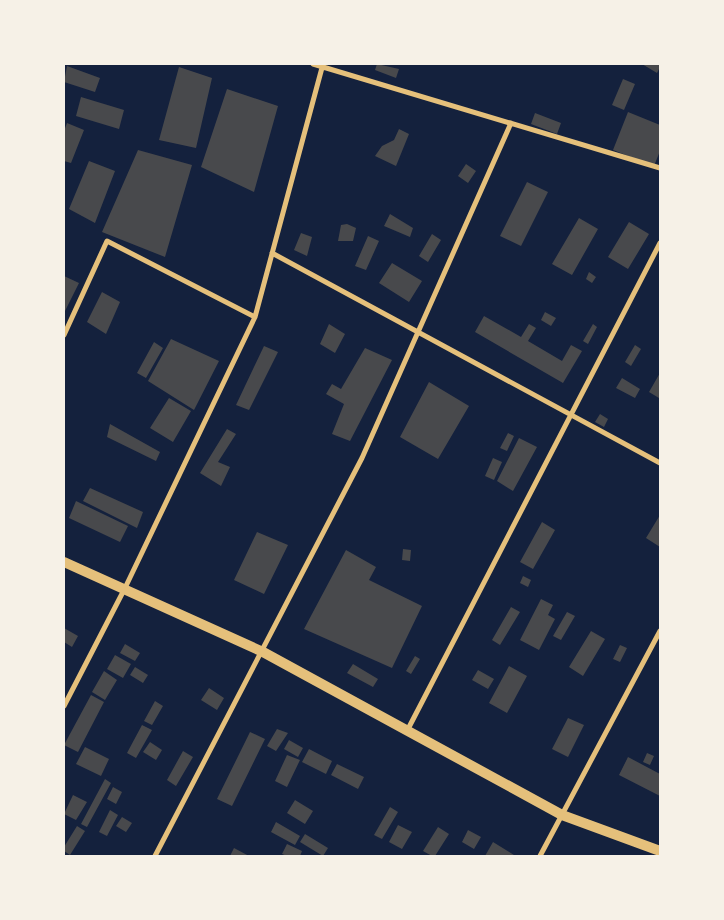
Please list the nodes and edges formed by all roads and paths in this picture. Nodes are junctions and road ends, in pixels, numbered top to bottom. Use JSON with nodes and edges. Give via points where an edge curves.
{"nodes":[{"id":1,"x":313,"y":64,"type":"edge"},
{"id":2,"x":323,"y":65,"type":"edge"},
{"id":3,"x":511,"y":123,"type":"junction"},
{"id":4,"x":660,"y":168,"type":"edge"},
{"id":5,"x":660,"y":243,"type":"edge"},
{"id":6,"x":272,"y":253,"type":"junction"},
{"id":7,"x":255,"y":317,"type":"junction"},
{"id":8,"x":418,"y":332,"type":"junction"},
{"id":9,"x":64,"y":335,"type":"edge"},
{"id":10,"x":572,"y":415,"type":"junction"},
{"id":11,"x":660,"y":463,"type":"edge"},
{"id":12,"x":64,"y":562,"type":"edge"},
{"id":13,"x":124,"y":588,"type":"junction"},
{"id":14,"x":660,"y":631,"type":"edge"},
{"id":15,"x":263,"y":652,"type":"junction"},
{"id":16,"x":64,"y":706,"type":"edge"},
{"id":17,"x":407,"y":732,"type":"junction"},
{"id":18,"x":562,"y":815,"type":"junction"},
{"id":19,"x":660,"y":851,"type":"edge"},
{"id":20,"x":155,"y":856,"type":"edge"},
{"id":21,"x":540,"y":856,"type":"edge"}],
"edges":[{"from":1,"to":2,"type":"street"},
{"from":2,"to":3,"type":"street"},
{"from":2,"to":6,"type":"street"},
{"from":3,"to":4,"type":"street"},
{"from":3,"to":8,"type":"street"},
{"from":5,"to":10,"type":"street"},
{"from":6,"to":7,"type":"street"},
{"from":6,"to":8,"type":"street"},
{"from":7,"to":9,"type":"street","via":[[107,241]]},
{"from":7,"to":13,"type":"street"},
{"from":8,"to":10,"type":"street"},
{"from":8,"to":15,"type":"street","via":[[362,458]]},
{"from":10,"to":11,"type":"street"},
{"from":10,"to":17,"type":"street"},
{"from":12,"to":13,"type":"main road"},
{"from":13,"to":15,"type":"main road"},
{"from":13,"to":16,"type":"street"},
{"from":14,"to":18,"type":"street"},
{"from":15,"to":17,"type":"main road"},
{"from":15,"to":20,"type":"street"},
{"from":17,"to":18,"type":"main road"},
{"from":18,"to":19,"type":"main road"},
{"from":18,"to":21,"type":"street"}]}
